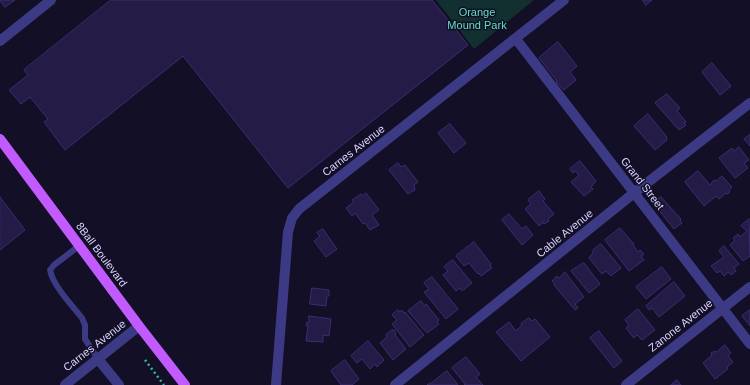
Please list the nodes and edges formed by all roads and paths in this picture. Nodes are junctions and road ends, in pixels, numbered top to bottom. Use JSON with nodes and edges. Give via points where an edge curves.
{"nodes":[{"id":1,"x":51,"y":0,"type":"edge"},
{"id":2,"x":564,"y":0,"type":"edge"},
{"id":3,"x":516,"y":39,"type":"junction"},
{"id":4,"x":0,"y":41,"type":"edge"},
{"id":5,"x":750,"y":103,"type":"edge"},
{"id":6,"x":0,"y":139,"type":"edge"},
{"id":7,"x":634,"y":193,"type":"junction"},
{"id":8,"x":79,"y":246,"type":"junction"},
{"id":9,"x":750,"y":287,"type":"edge"},
{"id":10,"x":723,"y":308,"type":"junction"},
{"id":11,"x":139,"y":326,"type":"junction"},
{"id":12,"x":750,"y":344,"type":"edge"},
{"id":13,"x":98,"y":359,"type":"junction"},
{"id":14,"x":145,"y":360,"type":"dead end"},
{"id":15,"x":65,"y":385,"type":"edge"},
{"id":16,"x":119,"y":385,"type":"edge"},
{"id":17,"x":164,"y":385,"type":"edge"},
{"id":18,"x":185,"y":385,"type":"edge"},
{"id":19,"x":276,"y":385,"type":"edge"},
{"id":20,"x":395,"y":385,"type":"edge"},
{"id":21,"x":626,"y":385,"type":"edge"}],
"edges":[{"from":1,"to":4,"type":"street"},
{"from":2,"to":3,"type":"street","name":"Carnes Avenue"},
{"from":3,"to":7,"type":"street","name":"Grand Street"},
{"from":3,"to":19,"type":"street","name":"Carnes Avenue","via":[[299,209],[292,218],[288,232]]},
{"from":5,"to":7,"type":"street","name":"Cable Avenue"},
{"from":6,"to":8,"type":"main road","name":"8Ball Boulevard"},
{"from":7,"to":10,"type":"street","name":"Grand Street"},
{"from":7,"to":20,"type":"street","name":"Cable Avenue"},
{"from":8,"to":11,"type":"main road","name":"8Ball Boulevard"},
{"from":8,"to":13,"type":"lane","via":[[54,265],[50,270],[51,276],[82,318],[85,339]]},
{"from":9,"to":10,"type":"street","name":"Zanone Avenue"},
{"from":10,"to":12,"type":"street","name":"Grand Street"},
{"from":10,"to":21,"type":"street","name":"Zanone Avenue"},
{"from":11,"to":13,"type":"street","name":"Carnes Avenue"},
{"from":11,"to":18,"type":"main road","name":"8Ball Boulevard"},
{"from":13,"to":15,"type":"street","name":"Carnes Avenue"},
{"from":13,"to":16,"type":"street"},
{"from":14,"to":17,"type":"path"}]}
